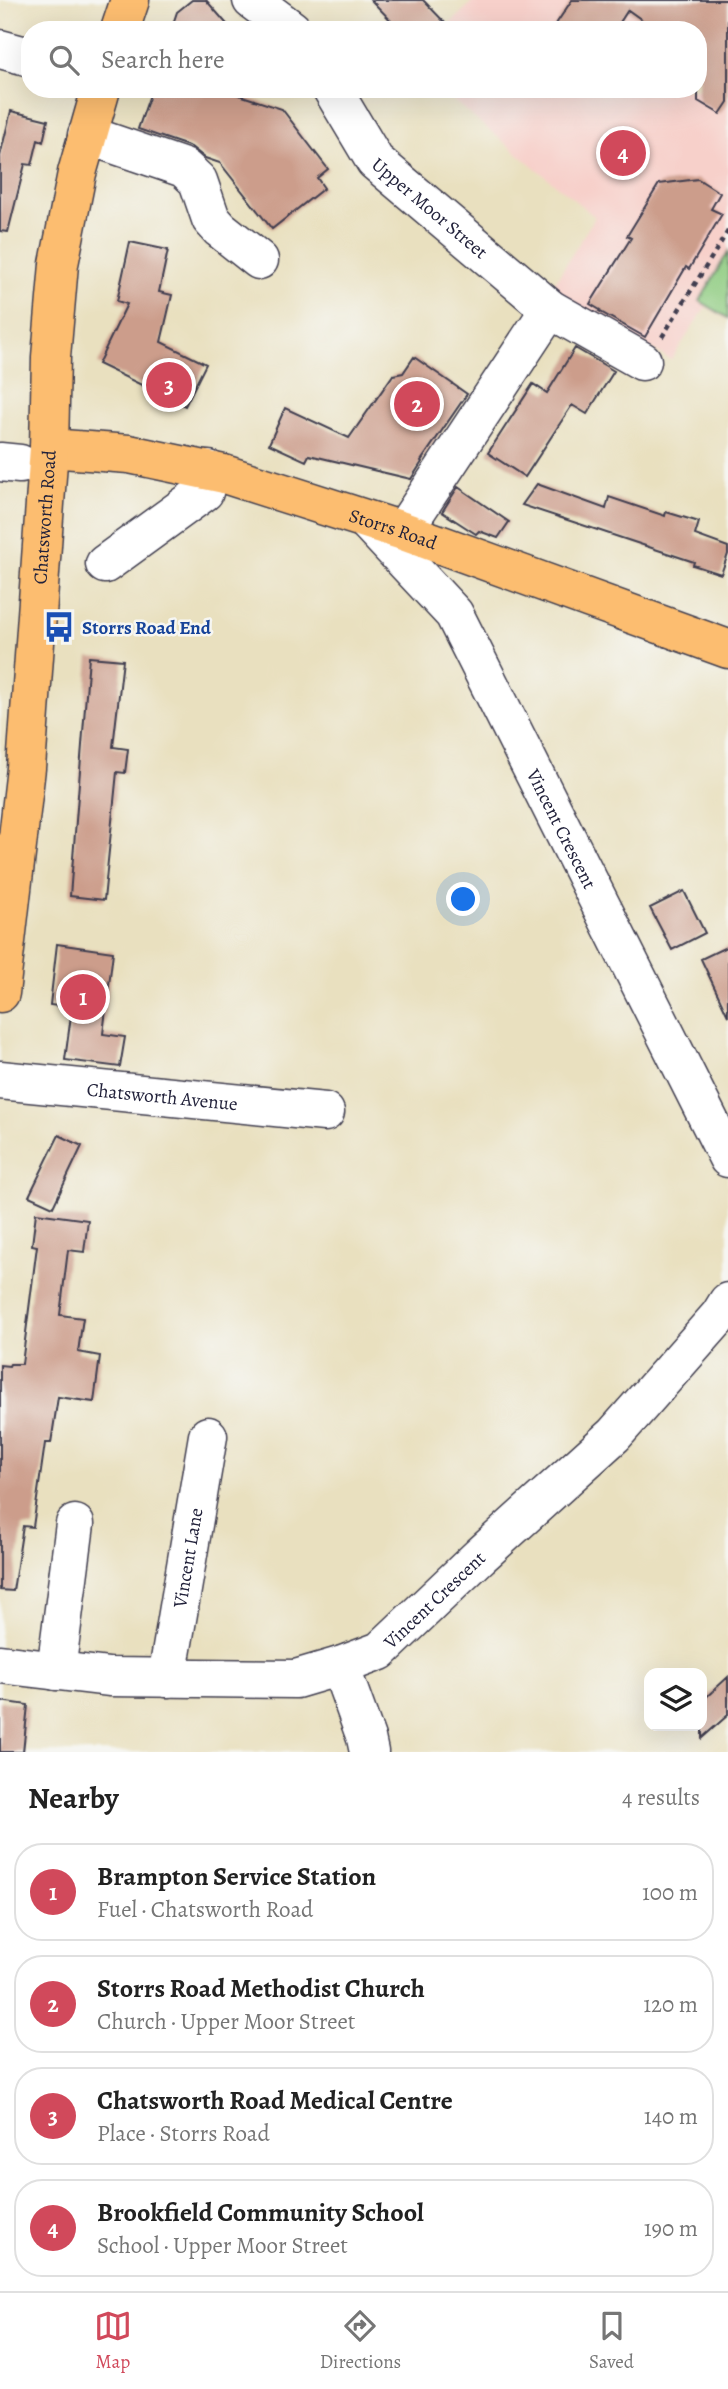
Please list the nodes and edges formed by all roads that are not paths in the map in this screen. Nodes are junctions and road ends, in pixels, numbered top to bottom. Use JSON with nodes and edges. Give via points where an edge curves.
{"nodes":[{"id":1,"x":130,"y":0,"type":"edge"},
{"id":2,"x":252,"y":0,"type":"edge"},
{"id":3,"x":123,"y":21,"type":"edge"},
{"id":4,"x":280,"y":21,"type":"edge"},
{"id":5,"x":0,"y":49,"type":"edge"},
{"id":6,"x":21,"y":55,"type":"edge"},
{"id":7,"x":98,"y":98,"type":"edge"},
{"id":8,"x":337,"y":98,"type":"edge"},
{"id":9,"x":88,"y":135,"type":"junction"},
{"id":10,"x":259,"y":260,"type":"dead end"},
{"id":11,"x":550,"y":309,"type":"junction"},
{"id":12,"x":637,"y":357,"type":"road end"},
{"id":13,"x":23,"y":458,"type":"edge"},
{"id":14,"x":209,"y":470,"type":"junction"},
{"id":15,"x":366,"y":520,"type":"junction"},
{"id":16,"x":402,"y":531,"type":"junction"},
{"id":17,"x":105,"y":564,"type":"dead end"},
{"id":18,"x":728,"y":649,"type":"edge"},
{"id":19,"x":0,"y":993,"type":"edge"},
{"id":20,"x":0,"y":1080,"type":"edge"},
{"id":21,"x":325,"y":1112,"type":"dead end"},
{"id":22,"x":728,"y":1158,"type":"edge"},
{"id":23,"x":728,"y":1302,"type":"edge"},
{"id":24,"x":208,"y":1436,"type":"dead end"},
{"id":25,"x":75,"y":1524,"type":"dead end"},
{"id":26,"x":0,"y":1664,"type":"edge"},
{"id":27,"x":340,"y":1667,"type":"junction"},
{"id":28,"x":56,"y":1671,"type":"junction"},
{"id":29,"x":167,"y":1678,"type":"junction"},
{"id":30,"x":369,"y":1752,"type":"edge"}],
"edges":[{"from":1,"to":3,"type":"main road"},
{"from":2,"to":4,"type":"street"},
{"from":5,"to":6,"type":"street"},
{"from":7,"to":9,"type":"main road","name":"Chatsworth Road"},
{"from":8,"to":11,"type":"street","name":"Upper Moor Street","via":[[375,161]]},
{"from":9,"to":10,"type":"street","via":[[184,167],[198,181],[211,219]]},
{"from":9,"to":13,"type":"main road","name":"Chatsworth Road","via":[[59,264],[50,365]]},
{"from":11,"to":12,"type":"street","name":"Upper Moor Street"},
{"from":11,"to":16,"type":"street"},
{"from":13,"to":14,"type":"main road","name":"Storrs Road","via":[[129,454]]},
{"from":13,"to":19,"type":"main road","name":"Chatsworth Road","via":[[26,768]]},
{"from":14,"to":15,"type":"main road","name":"Storrs Road"},
{"from":14,"to":17,"type":"street","via":[[204,492]]},
{"from":15,"to":16,"type":"main road","name":"Storrs Road"},
{"from":15,"to":22,"type":"street","name":"Vincent Crescent","via":[[454,614]]},
{"from":16,"to":18,"type":"main road","name":"Storrs Road"},
{"from":20,"to":21,"type":"street","name":"Chatsworth Avenue"},
{"from":23,"to":27,"type":"street","name":"Vincent Crescent","via":[[614,1435],[380,1651]]},
{"from":24,"to":29,"type":"street","name":"Vincent Lane"},
{"from":25,"to":28,"type":"street"},
{"from":26,"to":28,"type":"street","name":"Vincent Crescent"},
{"from":27,"to":29,"type":"street","name":"Vincent Crescent","via":[[296,1679]]},
{"from":27,"to":30,"type":"street"},
{"from":28,"to":29,"type":"street","name":"Vincent Crescent"}]}
